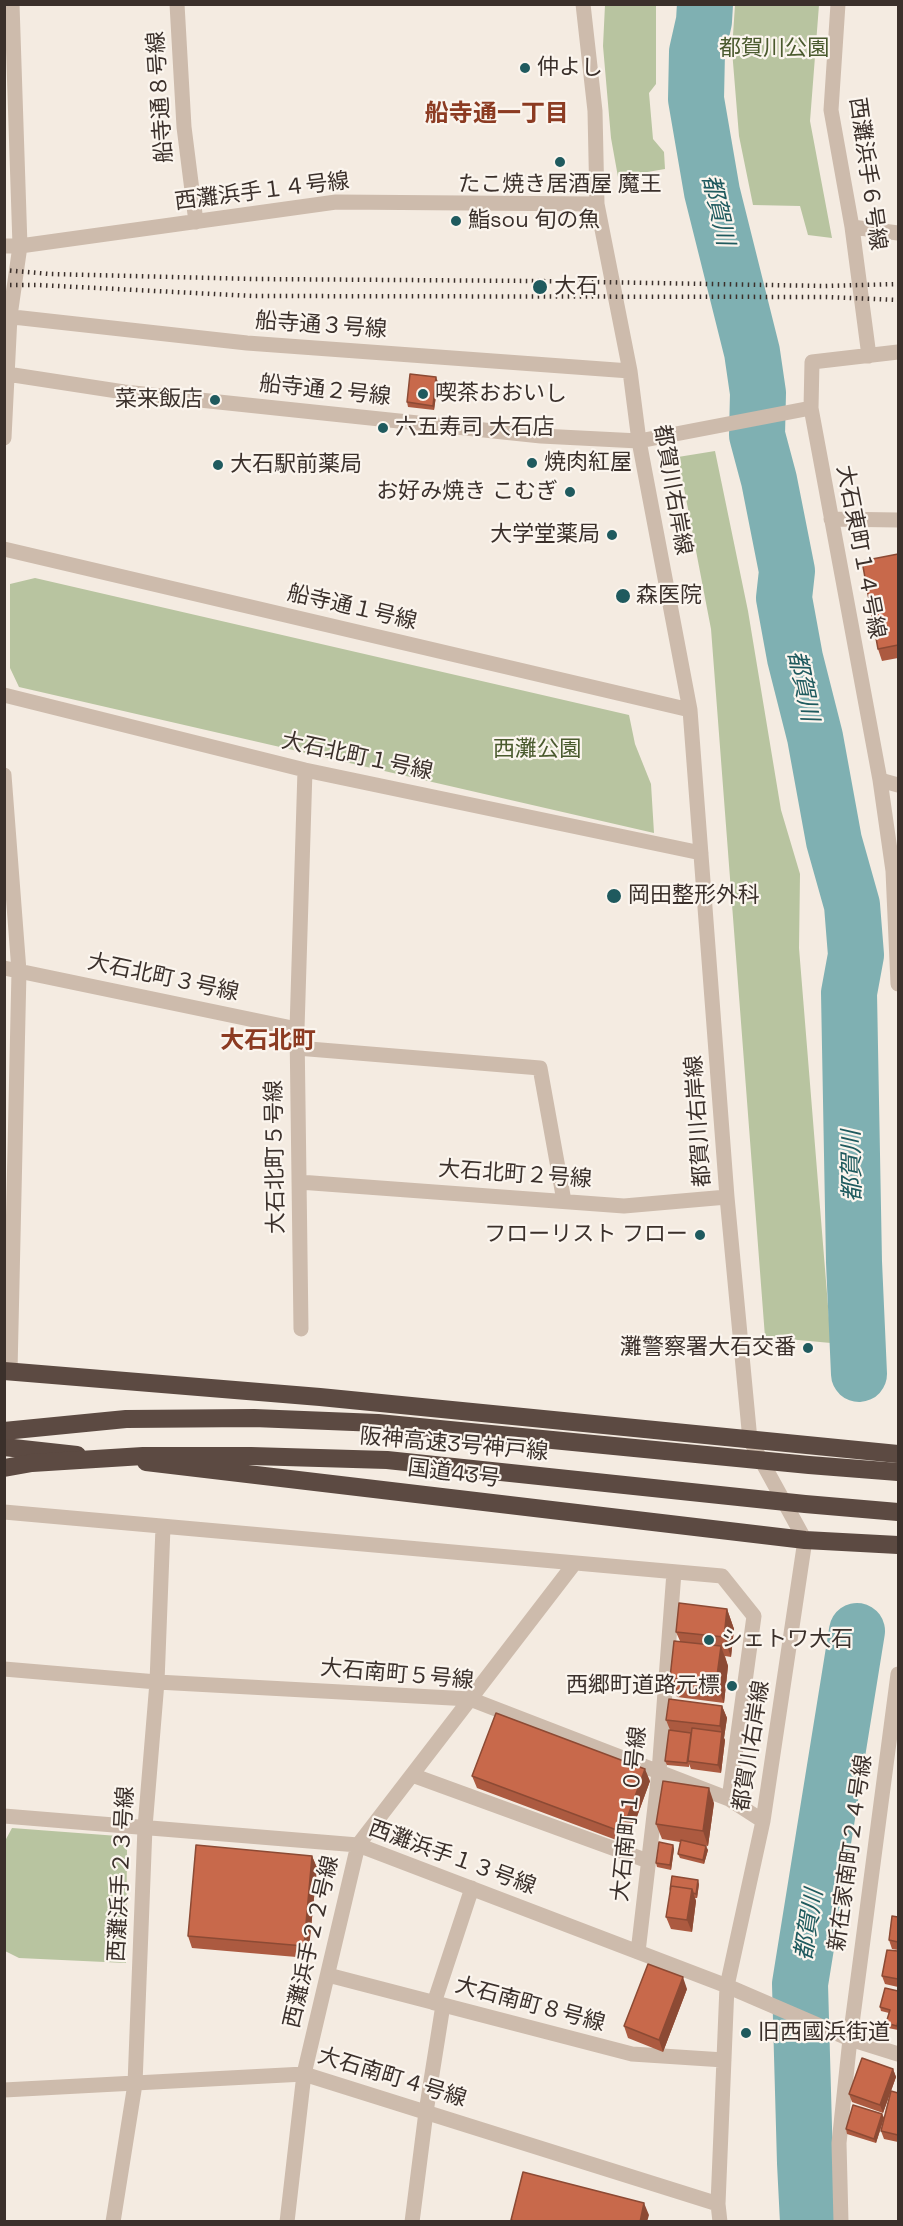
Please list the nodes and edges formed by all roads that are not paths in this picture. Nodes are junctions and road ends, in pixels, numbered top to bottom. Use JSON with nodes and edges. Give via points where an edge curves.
{"nodes":[{"id":1,"x":12,"y":4,"type":"edge"},
{"id":2,"x":177,"y":4,"type":"edge"},
{"id":3,"x":583,"y":4,"type":"edge"},
{"id":4,"x":838,"y":4,"type":"edge"},
{"id":5,"x":11,"y":179,"type":"edge"},
{"id":6,"x":597,"y":204,"type":"junction"},
{"id":7,"x":195,"y":222,"type":"junction"},
{"id":8,"x":852,"y":227,"type":"junction"},
{"id":9,"x":898,"y":233,"type":"edge"},
{"id":10,"x":12,"y":246,"type":"edge"},
{"id":11,"x":7,"y":316,"type":"edge"},
{"id":12,"x":898,"y":352,"type":"edge"},
{"id":13,"x":869,"y":356,"type":"junction"},
{"id":14,"x":630,"y":371,"type":"junction"},
{"id":15,"x":7,"y":374,"type":"junction"},
{"id":16,"x":811,"y":408,"type":"junction"},
{"id":17,"x":4,"y":438,"type":"edge"},
{"id":18,"x":639,"y":441,"type":"junction"},
{"id":19,"x":831,"y":519,"type":"junction"},
{"id":20,"x":898,"y":520,"type":"edge"},
{"id":21,"x":4,"y":549,"type":"edge"},
{"id":22,"x":4,"y":695,"type":"edge"},
{"id":23,"x":690,"y":710,"type":"junction"},
{"id":24,"x":306,"y":770,"type":"junction"},
{"id":25,"x":4,"y":775,"type":"edge"},
{"id":26,"x":880,"y":780,"type":"junction"},
{"id":27,"x":898,"y":785,"type":"edge"},
{"id":28,"x":701,"y":853,"type":"junction"},
{"id":29,"x":12,"y":970,"type":"edge"},
{"id":30,"x":898,"y":984,"type":"edge"},
{"id":31,"x":297,"y":1029,"type":"junction"},
{"id":32,"x":297,"y":1048,"type":"junction"},
{"id":33,"x":299,"y":1182,"type":"junction"},
{"id":34,"x":727,"y":1197,"type":"junction"},
{"id":35,"x":564,"y":1201,"type":"junction"},
{"id":36,"x":301,"y":1329,"type":"dead end"},
{"id":37,"x":7,"y":1371,"type":"edge"},
{"id":38,"x":4,"y":1431,"type":"edge"},
{"id":39,"x":750,"y":1440,"type":"junction"},
{"id":40,"x":4,"y":1447,"type":"edge"},
{"id":41,"x":898,"y":1454,"type":"edge"},
{"id":42,"x":4,"y":1468,"type":"edge"},
{"id":43,"x":898,"y":1472,"type":"edge"},
{"id":44,"x":4,"y":1512,"type":"edge"},
{"id":45,"x":898,"y":1512,"type":"edge"},
{"id":46,"x":163,"y":1527,"type":"junction"},
{"id":47,"x":806,"y":1540,"type":"junction"},
{"id":48,"x":898,"y":1545,"type":"edge"},
{"id":49,"x":574,"y":1564,"type":"junction"},
{"id":50,"x":674,"y":1572,"type":"junction"},
{"id":51,"x":4,"y":1669,"type":"edge"},
{"id":52,"x":898,"y":1674,"type":"edge"},
{"id":53,"x":157,"y":1682,"type":"junction"},
{"id":54,"x":897,"y":1695,"type":"edge"},
{"id":55,"x":470,"y":1699,"type":"junction"},
{"id":56,"x":659,"y":1772,"type":"junction"},
{"id":57,"x":412,"y":1775,"type":"junction"},
{"id":58,"x":729,"y":1799,"type":"junction"},
{"id":59,"x":5,"y":1818,"type":"edge"},
{"id":60,"x":763,"y":1821,"type":"junction"},
{"id":61,"x":145,"y":1827,"type":"junction"},
{"id":62,"x":358,"y":1845,"type":"junction"},
{"id":63,"x":648,"y":1861,"type":"junction"},
{"id":64,"x":472,"y":1888,"type":"junction"},
{"id":65,"x":638,"y":1952,"type":"junction"},
{"id":66,"x":328,"y":1975,"type":"junction"},
{"id":67,"x":727,"y":1986,"type":"junction"},
{"id":68,"x":439,"y":2004,"type":"junction"},
{"id":69,"x":850,"y":2039,"type":"junction"},
{"id":70,"x":898,"y":2054,"type":"edge"},
{"id":71,"x":724,"y":2060,"type":"junction"},
{"id":72,"x":304,"y":2074,"type":"junction"},
{"id":73,"x":135,"y":2084,"type":"junction"},
{"id":74,"x":4,"y":2090,"type":"edge"},
{"id":75,"x":426,"y":2112,"type":"junction"},
{"id":76,"x":718,"y":2204,"type":"junction"},
{"id":77,"x":113,"y":2222,"type":"edge"},
{"id":78,"x":287,"y":2222,"type":"edge"},
{"id":79,"x":412,"y":2222,"type":"edge"},
{"id":80,"x":720,"y":2222,"type":"edge"},
{"id":81,"x":841,"y":2222,"type":"edge"}],
"edges":[{"from":1,"to":5,"type":"street"},
{"from":2,"to":7,"type":"street","name":"船寺通８号線","via":[[184,127]]},
{"from":3,"to":6,"type":"street","name":"都賀川右岸線","via":[[595,111]]},
{"from":4,"to":8,"type":"street","name":"西灘浜手６号線","via":[[831,110]]},
{"from":5,"to":10,"type":"street"},
{"from":6,"to":7,"type":"street","name":"西灘浜手１４号線","via":[[336,202]]},
{"from":6,"to":14,"type":"street","name":"都賀川右岸線"},
{"from":7,"to":10,"type":"street","name":"西灘浜手１４号線"},
{"from":8,"to":9,"type":"street"},
{"from":8,"to":13,"type":"street","name":"西灘浜手６号線"},
{"from":10,"to":11,"type":"street"},
{"from":11,"to":14,"type":"street","name":"船寺通３号線","via":[[248,343]]},
{"from":11,"to":15,"type":"street"},
{"from":12,"to":13,"type":"street"},
{"from":13,"to":16,"type":"street","name":"大石東町１４号線","via":[[812,362]]},
{"from":14,"to":18,"type":"street","name":"都賀川右岸線"},
{"from":15,"to":17,"type":"street"},
{"from":15,"to":18,"type":"street","name":"船寺通２号線","via":[[136,394],[530,435]]},
{"from":16,"to":18,"type":"street"},
{"from":16,"to":19,"type":"street","name":"大石東町１４号線"},
{"from":18,"to":23,"type":"street","name":"都賀川右岸線"},
{"from":19,"to":20,"type":"street"},
{"from":19,"to":26,"type":"street","name":"大石東町１４号線"},
{"from":21,"to":23,"type":"street","name":"船寺通１号線"},
{"from":22,"to":24,"type":"street","name":"大石北町１号線"},
{"from":23,"to":28,"type":"street","name":"都賀川右岸線"},
{"from":24,"to":28,"type":"street","name":"大石北町１号線"},
{"from":24,"to":31,"type":"street","name":"大石北町５号線"},
{"from":25,"to":29,"type":"street"},
{"from":26,"to":27,"type":"street"},
{"from":26,"to":30,"type":"street","name":"大石東町１４号線","via":[[893,871]]},
{"from":28,"to":34,"type":"street","name":"都賀川右岸線"},
{"from":29,"to":31,"type":"street","name":"大石北町３号線"},
{"from":29,"to":37,"type":"street"},
{"from":31,"to":32,"type":"street","name":"大石北町５号線"},
{"from":32,"to":33,"type":"street","name":"大石北町５号線"},
{"from":32,"to":35,"type":"street","via":[[540,1068]]},
{"from":33,"to":35,"type":"street","name":"大石北町２号線"},
{"from":33,"to":36,"type":"street","name":"大石北町５号線"},
{"from":34,"to":35,"type":"street","name":"大石北町２号線","via":[[624,1206]]},
{"from":34,"to":39,"type":"street","name":"都賀川右岸線"},
{"from":37,"to":39,"type":"highway","via":[[320,1397]]},
{"from":38,"to":43,"type":"highway","name":"阪神高速3号神戸線","bridge":true,"via":[[126,1419],[254,1418],[378,1423]]},
{"from":39,"to":41,"type":"highway"},
{"from":39,"to":47,"type":"street","name":"都賀川右岸線"},
{"from":40,"to":47,"type":"highway","name":"国道43号"},
{"from":42,"to":45,"type":"highway","name":"阪神高速3号神戸線","bridge":true,"via":[[143,1456],[387,1460]]},
{"from":44,"to":46,"type":"street"},
{"from":46,"to":49,"type":"street"},
{"from":46,"to":53,"type":"street","name":"西灘浜手２３号線"},
{"from":47,"to":48,"type":"highway","name":"国道43号"},
{"from":47,"to":60,"type":"street","name":"都賀川右岸線"},
{"from":49,"to":50,"type":"street"},
{"from":49,"to":55,"type":"street","name":"西灘浜手２２号線"},
{"from":50,"to":56,"type":"street","name":"大石南町１０号線"},
{"from":50,"to":58,"type":"street","via":[[722,1576],[754,1616]]},
{"from":51,"to":53,"type":"street","name":"大石南町５号線"},
{"from":52,"to":54,"type":"street","name":"新在家南町２４号線"},
{"from":53,"to":55,"type":"street","name":"大石南町５号線"},
{"from":53,"to":61,"type":"street","name":"西灘浜手２３号線"},
{"from":54,"to":69,"type":"street","name":"新在家南町２４号線"},
{"from":55,"to":56,"type":"street","name":"大石南町５号線"},
{"from":55,"to":57,"type":"street","name":"西灘浜手２２号線"},
{"from":56,"to":58,"type":"street","name":"大石南町５号線"},
{"from":56,"to":63,"type":"street","name":"大石南町１０号線"},
{"from":57,"to":62,"type":"street","name":"西灘浜手２２号線"},
{"from":57,"to":63,"type":"street"},
{"from":58,"to":60,"type":"street","name":"大石南町５号線"},
{"from":59,"to":61,"type":"street","name":"西灘浜手１３号線"},
{"from":60,"to":67,"type":"street","name":"都賀川右岸線"},
{"from":61,"to":62,"type":"street","name":"西灘浜手１３号線"},
{"from":61,"to":73,"type":"street","name":"西灘浜手２３号線"},
{"from":62,"to":64,"type":"street","name":"西灘浜手１３号線"},
{"from":62,"to":66,"type":"street","name":"西灘浜手２２号線"},
{"from":63,"to":65,"type":"street","name":"大石南町１０号線"},
{"from":64,"to":65,"type":"street","name":"西灘浜手１３号線"},
{"from":64,"to":68,"type":"street"},
{"from":65,"to":67,"type":"street","name":"西灘浜手１３号線"},
{"from":66,"to":68,"type":"street","name":"大石南町８号線"},
{"from":66,"to":72,"type":"street","name":"西灘浜手２２号線"},
{"from":67,"to":69,"type":"street","name":"西灘浜手１３号線"},
{"from":67,"to":71,"type":"street","name":"都賀川右岸線"},
{"from":68,"to":71,"type":"street","name":"大石南町８号線","via":[[632,2054]]},
{"from":68,"to":75,"type":"street"},
{"from":69,"to":70,"type":"street","name":"西灘浜手１３号線"},
{"from":69,"to":81,"type":"street","name":"新在家南町２４号線","via":[[839,2143]]},
{"from":71,"to":76,"type":"street","name":"都賀川右岸線"},
{"from":72,"to":73,"type":"street","name":"大石南町４号線"},
{"from":72,"to":75,"type":"street","name":"大石南町４号線"},
{"from":72,"to":78,"type":"street","name":"西灘浜手２２号線"},
{"from":73,"to":74,"type":"street","name":"大石南町４号線"},
{"from":73,"to":77,"type":"street","name":"西灘浜手２３号線"},
{"from":75,"to":76,"type":"street","name":"大石南町４号線"},
{"from":75,"to":79,"type":"street"},
{"from":76,"to":80,"type":"street","name":"都賀川右岸線"}]}
